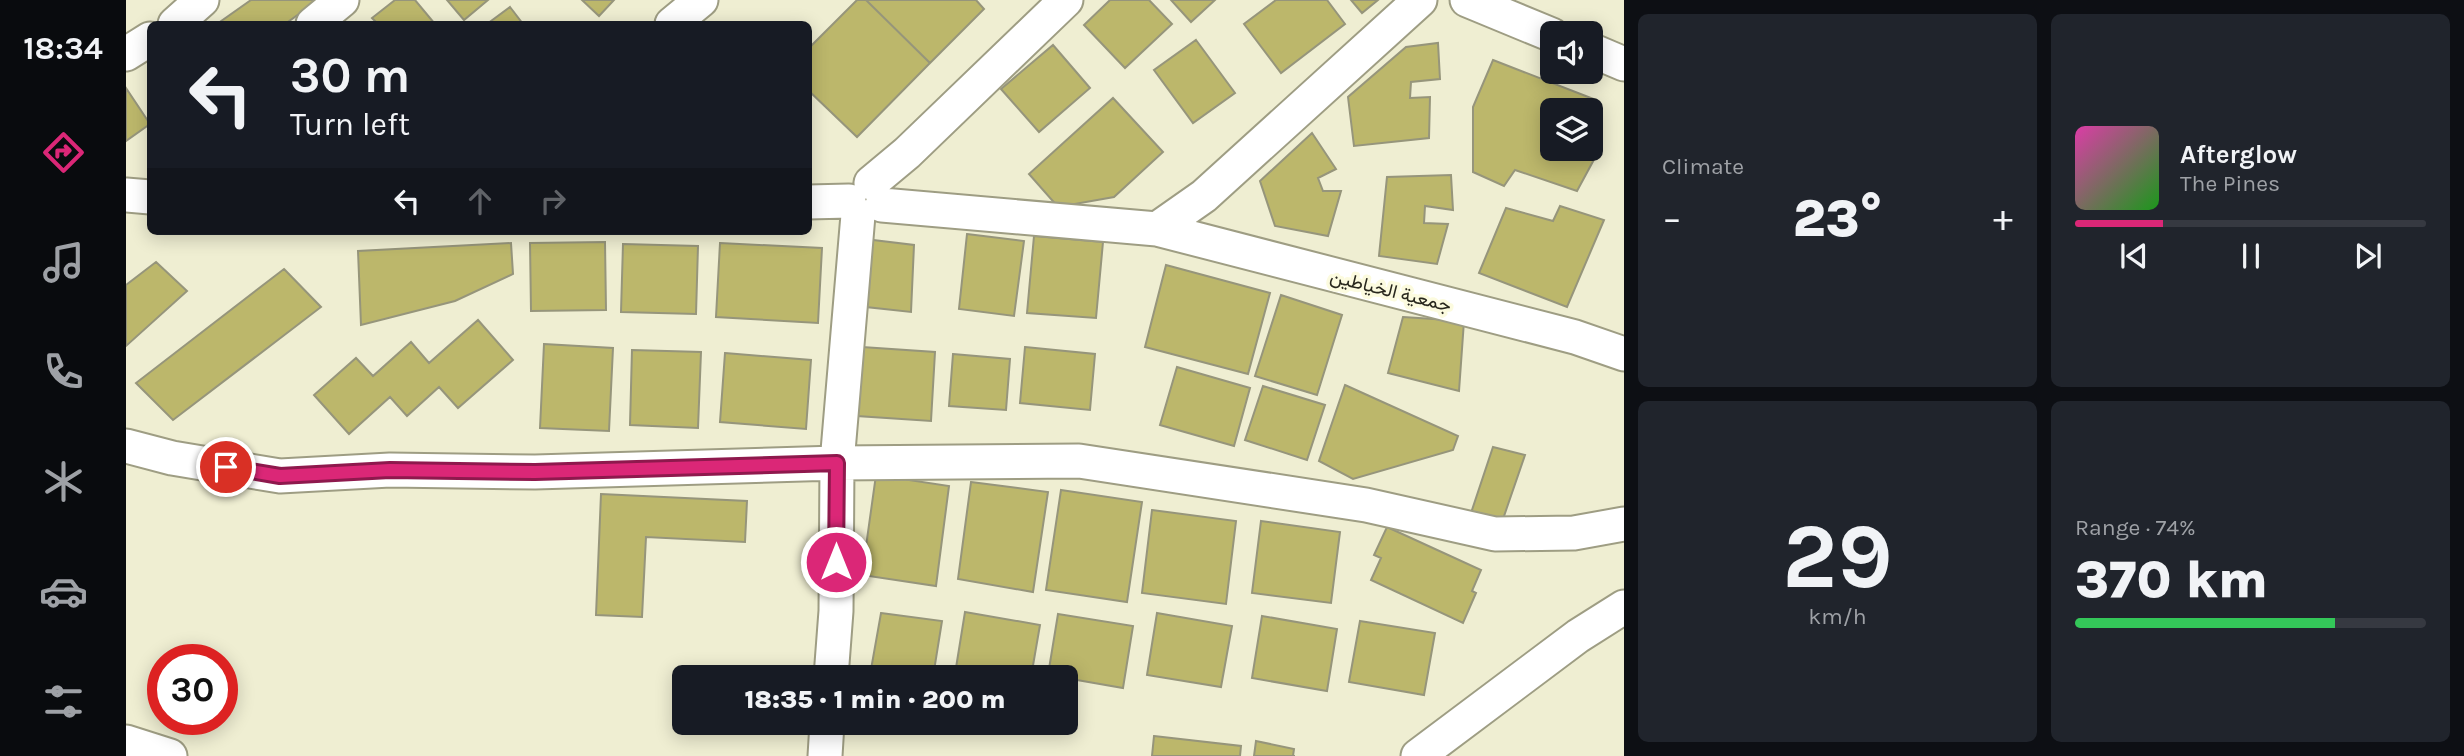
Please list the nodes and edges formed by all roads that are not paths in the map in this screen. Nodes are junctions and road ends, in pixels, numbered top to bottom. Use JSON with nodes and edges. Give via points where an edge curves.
{"nodes":[{"id":1,"x":202,"y":0,"type":"edge"},
{"id":2,"x":342,"y":0,"type":"edge"},
{"id":3,"x":701,"y":0,"type":"edge"},
{"id":4,"x":1066,"y":0,"type":"edge"},
{"id":5,"x":1420,"y":0,"type":"edge"},
{"id":6,"x":1467,"y":0,"type":"edge"},
{"id":7,"x":178,"y":21,"type":"edge"},
{"id":8,"x":317,"y":21,"type":"edge"},
{"id":9,"x":676,"y":21,"type":"edge"},
{"id":10,"x":1540,"y":30,"type":"edge"},
{"id":11,"x":147,"y":41,"type":"edge"},
{"id":12,"x":126,"y":54,"type":"edge"},
{"id":13,"x":1603,"y":55,"type":"edge"},
{"id":14,"x":1624,"y":64,"type":"edge"},
{"id":15,"x":126,"y":195,"type":"edge"},
{"id":16,"x":147,"y":197,"type":"edge"},
{"id":17,"x":865,"y":201,"type":"junction"},
{"id":18,"x":812,"y":202,"type":"edge"},
{"id":19,"x":1157,"y":229,"type":"junction"},
{"id":20,"x":1624,"y":355,"type":"edge"},
{"id":21,"x":126,"y":446,"type":"edge"},
{"id":22,"x":837,"y":463,"type":"junction"},
{"id":23,"x":1624,"y":524,"type":"edge"},
{"id":24,"x":1624,"y":607,"type":"edge"},
{"id":25,"x":832,"y":665,"type":"edge"},
{"id":26,"x":826,"y":735,"type":"edge"},
{"id":27,"x":126,"y":743,"type":"edge"},
{"id":28,"x":170,"y":756,"type":"edge"},
{"id":29,"x":825,"y":756,"type":"edge"},
{"id":30,"x":1418,"y":756,"type":"edge"}],
"edges":[{"from":1,"to":7,"type":"street"},
{"from":2,"to":8,"type":"street"},
{"from":3,"to":9,"type":"street"},
{"from":4,"to":17,"type":"street","via":[[906,153]]},
{"from":5,"to":19,"type":"street","via":[[1204,196]]},
{"from":6,"to":10,"type":"street"},
{"from":11,"to":12,"type":"street"},
{"from":13,"to":14,"type":"street"},
{"from":15,"to":16,"type":"street"},
{"from":17,"to":18,"type":"street","name":"جمعية الخياطين"},
{"from":17,"to":19,"type":"street","name":"جمعية الخياطين"},
{"from":17,"to":22,"type":"street"},
{"from":19,"to":20,"type":"street","name":"جمعية الخياطين","via":[[1575,337]]},
{"from":21,"to":22,"type":"street","via":[[280,476]]},
{"from":22,"to":23,"type":"street","via":[[1079,461],[1366,505],[1495,534],[1574,533]]},
{"from":22,"to":25,"type":"street"},
{"from":24,"to":30,"type":"street"},
{"from":26,"to":29,"type":"street"},
{"from":27,"to":28,"type":"street"}]}
